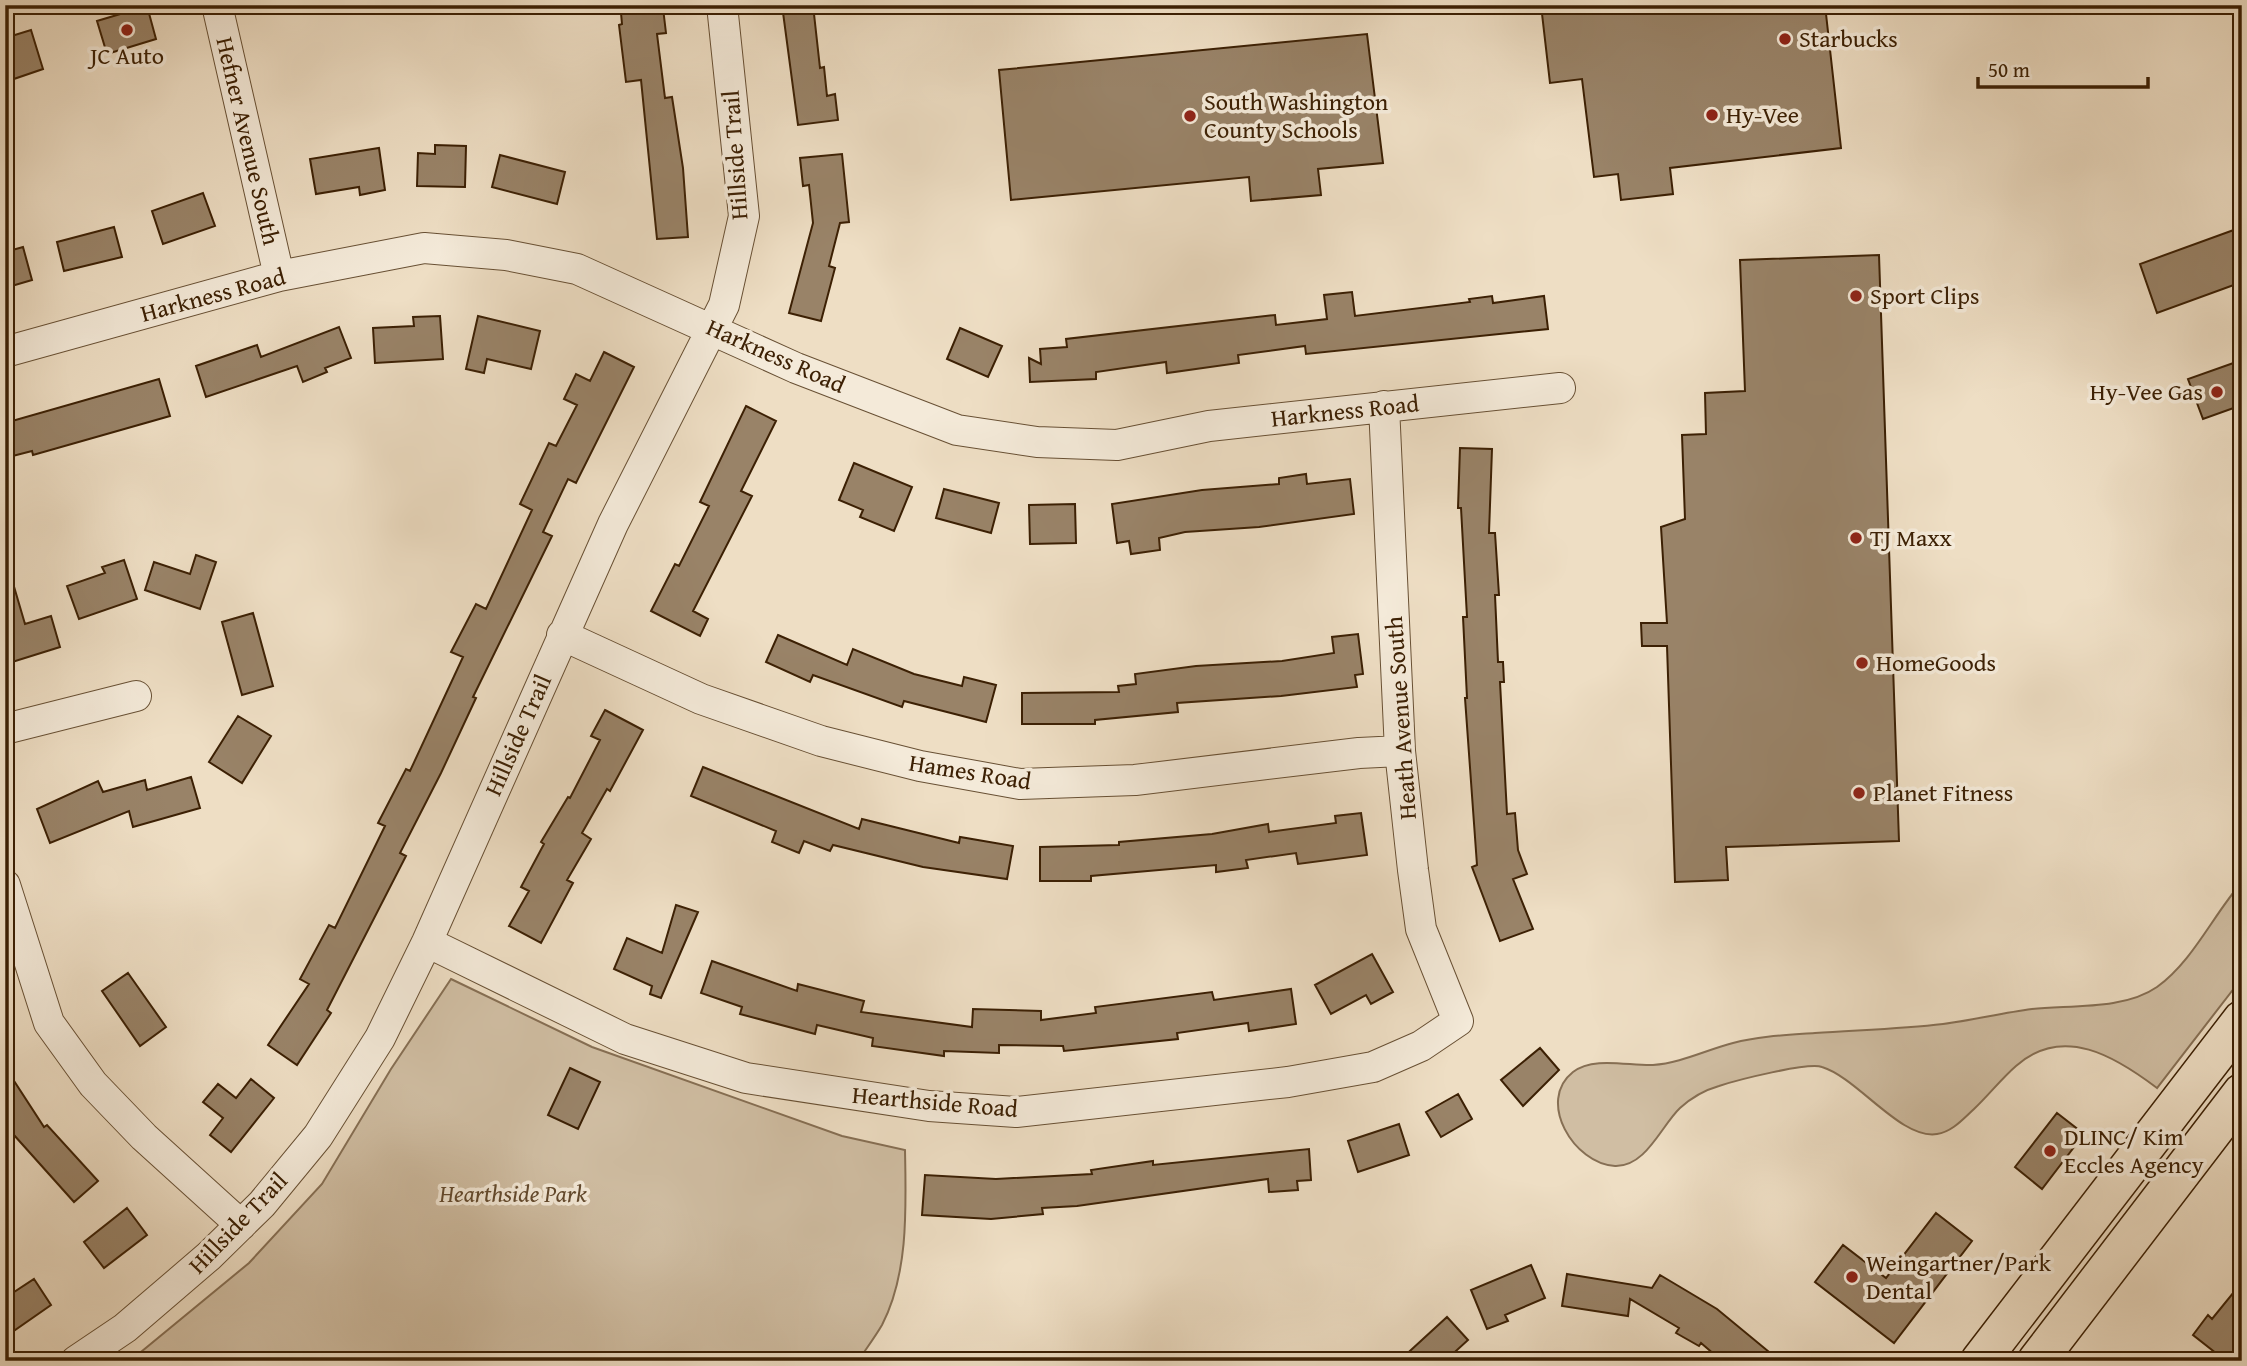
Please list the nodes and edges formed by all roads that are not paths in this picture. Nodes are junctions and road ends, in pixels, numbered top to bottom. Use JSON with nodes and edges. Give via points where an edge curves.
{"nodes":[{"id":1,"x":217,"y":5,"type":"edge"},
{"id":2,"x":722,"y":5,"type":"edge"},
{"id":3,"x":279,"y":276,"type":"junction"},
{"id":4,"x":713,"y":329,"type":"junction"},
{"id":5,"x":5,"y":352,"type":"edge"},
{"id":6,"x":1560,"y":388,"type":"dead end"},
{"id":7,"x":1384,"y":406,"type":"junction"},
{"id":8,"x":562,"y":635,"type":"junction"},
{"id":9,"x":136,"y":696,"type":"dead end"},
{"id":10,"x":5,"y":729,"type":"edge"},
{"id":11,"x":1400,"y":751,"type":"junction"},
{"id":12,"x":5,"y":885,"type":"edge"},
{"id":13,"x":427,"y":942,"type":"junction"},
{"id":14,"x":2242,"y":1020,"type":"edge"},
{"id":15,"x":1458,"y":1021,"type":"joint"},
{"id":16,"x":2242,"y":1093,"type":"edge"},
{"id":17,"x":241,"y":1225,"type":"junction"},
{"id":18,"x":76,"y":1361,"type":"edge"},
{"id":19,"x":1980,"y":1361,"type":"edge"},
{"id":20,"x":2036,"y":1361,"type":"edge"}],
"edges":[{"from":1,"to":3,"type":"street","name":"Hefner Avenue South"},
{"from":2,"to":4,"type":"street","name":"Hillside Trail","via":[[744,216],[731,281]]},
{"from":3,"to":4,"type":"street","name":"Harkness Road","via":[[424,248],[506,255],[577,269]]},
{"from":3,"to":5,"type":"street","name":"Harkness Road"},
{"from":4,"to":7,"type":"street","name":"Harkness Road","via":[[796,368],[957,430],[1037,442],[1117,444],[1209,426]]},
{"from":4,"to":8,"type":"street","name":"Hillside Trail"},
{"from":6,"to":7,"type":"street","name":"Harkness Road"},
{"from":7,"to":11,"type":"street","name":"Heath Avenue South"},
{"from":8,"to":11,"type":"street","name":"Hames Road","via":[[701,699],[821,741],[1020,784],[1135,780]]},
{"from":8,"to":13,"type":"street","name":"Hillside Trail"},
{"from":9,"to":10,"type":"street"},
{"from":11,"to":15,"type":"street","name":"Heath Avenue South","via":[[1421,929]]},
{"from":12,"to":17,"type":"street","via":[[49,1023],[93,1084]]},
{"from":13,"to":15,"type":"street","name":"Hearthside Road","via":[[625,1039],[746,1078],[929,1106],[1016,1112],[1287,1083],[1373,1068],[1421,1046]]},
{"from":13,"to":17,"type":"street","name":"Hillside Trail","via":[[380,1038],[318,1136]]},
{"from":14,"to":19,"type":"main road"},
{"from":16,"to":20,"type":"main road"},
{"from":17,"to":18,"type":"street","name":"Hillside Trail","via":[[125,1328]]}]}
